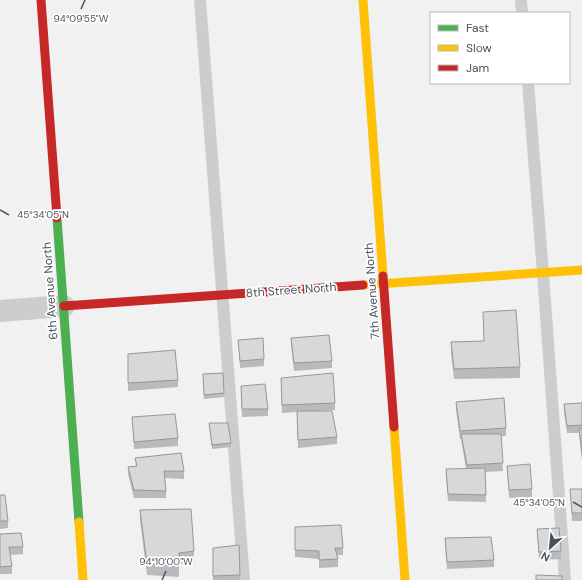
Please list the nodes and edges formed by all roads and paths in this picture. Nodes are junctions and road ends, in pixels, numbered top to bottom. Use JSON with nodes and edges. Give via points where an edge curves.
{"nodes":[{"id":1,"x":41,"y":0,"type":"edge"},
{"id":2,"x":200,"y":0,"type":"edge"},
{"id":3,"x":363,"y":0,"type":"edge"},
{"id":4,"x":521,"y":0,"type":"edge"},
{"id":5,"x":522,"y":12,"type":"edge"},
{"id":6,"x":528,"y":84,"type":"edge"},
{"id":7,"x":582,"y":270,"type":"edge"},
{"id":8,"x":543,"y":273,"type":"junction"},
{"id":9,"x":384,"y":284,"type":"junction"},
{"id":10,"x":222,"y":295,"type":"junction"},
{"id":11,"x":64,"y":306,"type":"junction"},
{"id":12,"x":0,"y":311,"type":"edge"},
{"id":13,"x":83,"y":580,"type":"edge"},
{"id":14,"x":244,"y":580,"type":"edge"},
{"id":15,"x":405,"y":580,"type":"edge"},
{"id":16,"x":565,"y":580,"type":"edge"}],
"edges":[{"from":1,"to":11,"type":"street","name":"6th Avenue North"},
{"from":2,"to":10,"type":"lane"},
{"from":3,"to":9,"type":"street","name":"7th Avenue North"},
{"from":4,"to":5,"type":"lane"},
{"from":6,"to":8,"type":"lane"},
{"from":7,"to":8,"type":"street","name":"8th Street North"},
{"from":8,"to":9,"type":"street","name":"8th Street North"},
{"from":8,"to":16,"type":"lane"},
{"from":9,"to":10,"type":"street","name":"8th Street North"},
{"from":9,"to":15,"type":"street","name":"7th Avenue North"},
{"from":10,"to":11,"type":"street","name":"8th Street North"},
{"from":10,"to":14,"type":"lane"},
{"from":11,"to":12,"type":"street","name":"8th Street North"},
{"from":11,"to":13,"type":"street","name":"6th Avenue North"}]}
